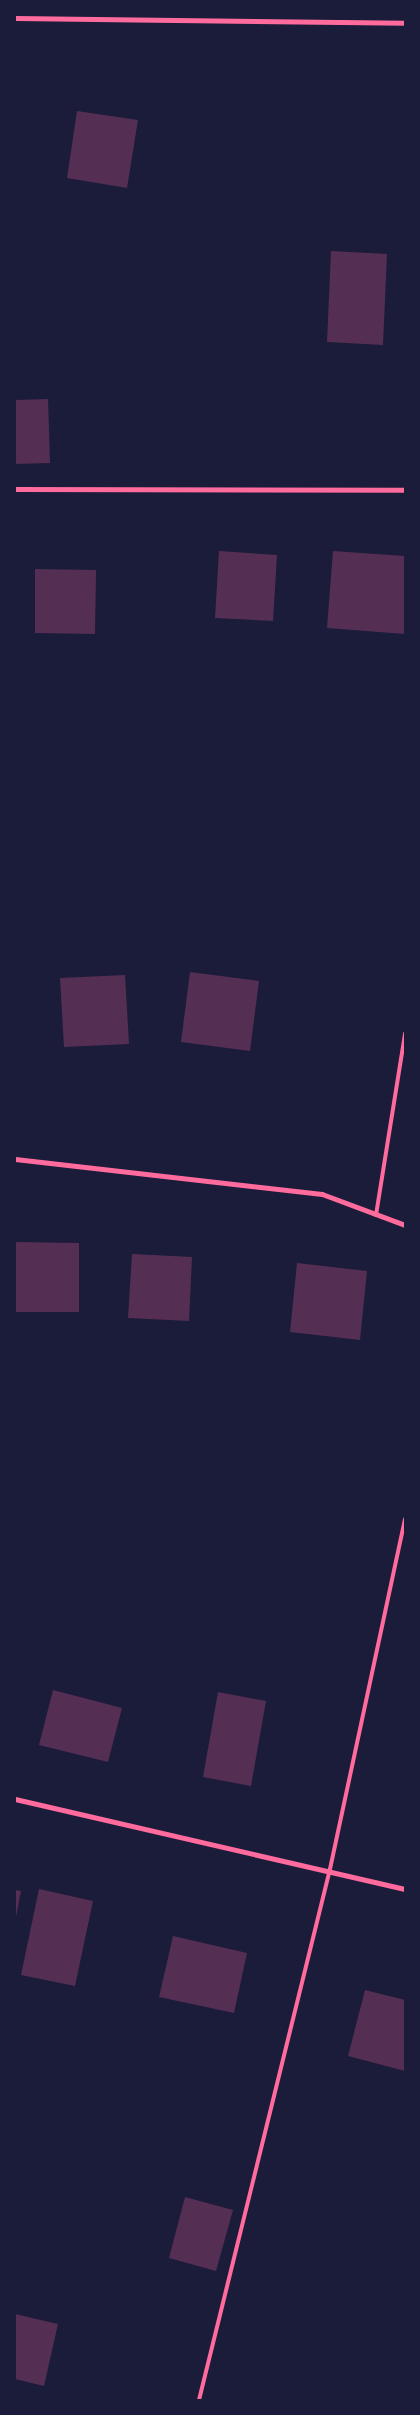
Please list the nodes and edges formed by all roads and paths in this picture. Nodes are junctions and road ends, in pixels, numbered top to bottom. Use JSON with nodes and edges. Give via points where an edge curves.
{"nodes":[{"id":1,"x":15,"y":18,"type":"edge"},
{"id":2,"x":405,"y":22,"type":"edge"},
{"id":3,"x":15,"y":489,"type":"edge"},
{"id":4,"x":405,"y":490,"type":"edge"},
{"id":5,"x":405,"y":1033,"type":"edge"},
{"id":6,"x":15,"y":1159,"type":"edge"},
{"id":7,"x":376,"y":1215,"type":"junction"},
{"id":8,"x":405,"y":1224,"type":"edge"},
{"id":9,"x":405,"y":1519,"type":"edge"},
{"id":10,"x":15,"y":1799,"type":"edge"},
{"id":11,"x":330,"y":1869,"type":"junction"},
{"id":12,"x":405,"y":1889,"type":"edge"},
{"id":13,"x":199,"y":2400,"type":"edge"}],
"edges":[{"from":1,"to":2,"type":"street"},
{"from":3,"to":4,"type":"street"},
{"from":5,"to":7,"type":"lane"},
{"from":6,"to":7,"type":"street","via":[[322,1194]]},
{"from":7,"to":8,"type":"street"},
{"from":9,"to":11,"type":"lane"},
{"from":10,"to":11,"type":"street"},
{"from":11,"to":12,"type":"street"},
{"from":11,"to":13,"type":"lane"}]}
